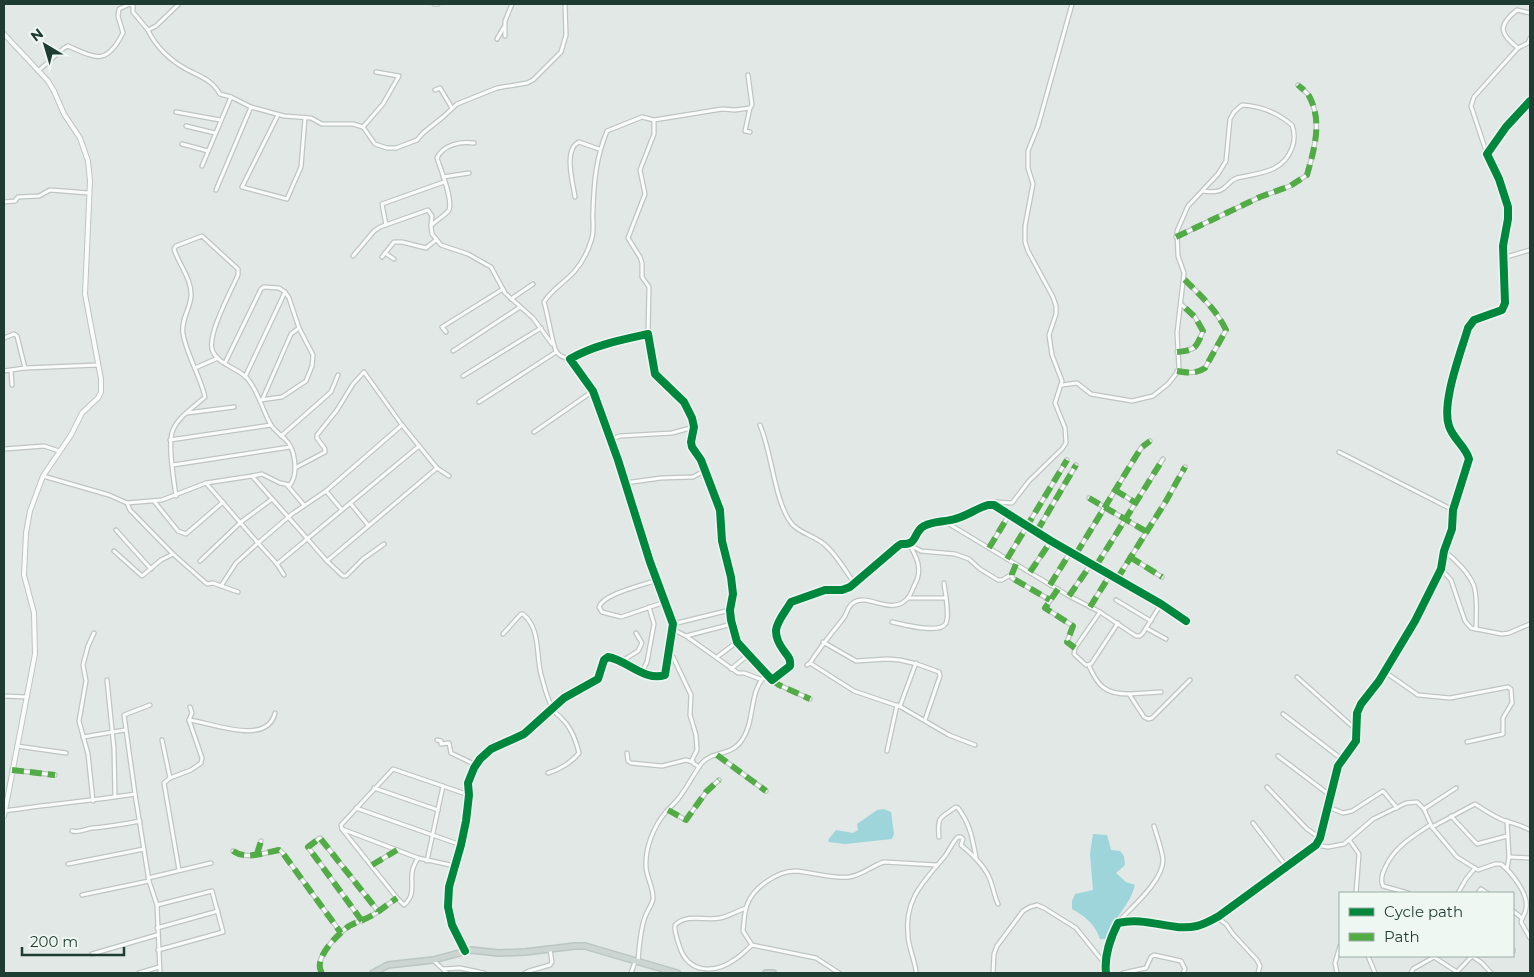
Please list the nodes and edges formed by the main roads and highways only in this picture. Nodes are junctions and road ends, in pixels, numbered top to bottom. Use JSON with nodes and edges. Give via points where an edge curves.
{"nodes":[{"id":1,"x":373,"y":973,"type":"edge"},
{"id":2,"x":678,"y":973,"type":"edge"},
{"id":3,"x":766,"y":973,"type":"edge"},
{"id":4,"x":773,"y":973,"type":"edge"}],
"edges":[{"from":1,"to":2,"type":"main road","via":[[388,965],[433,960],[471,950],[499,953],[585,946]]},
{"from":3,"to":4,"type":"main road"}]}
